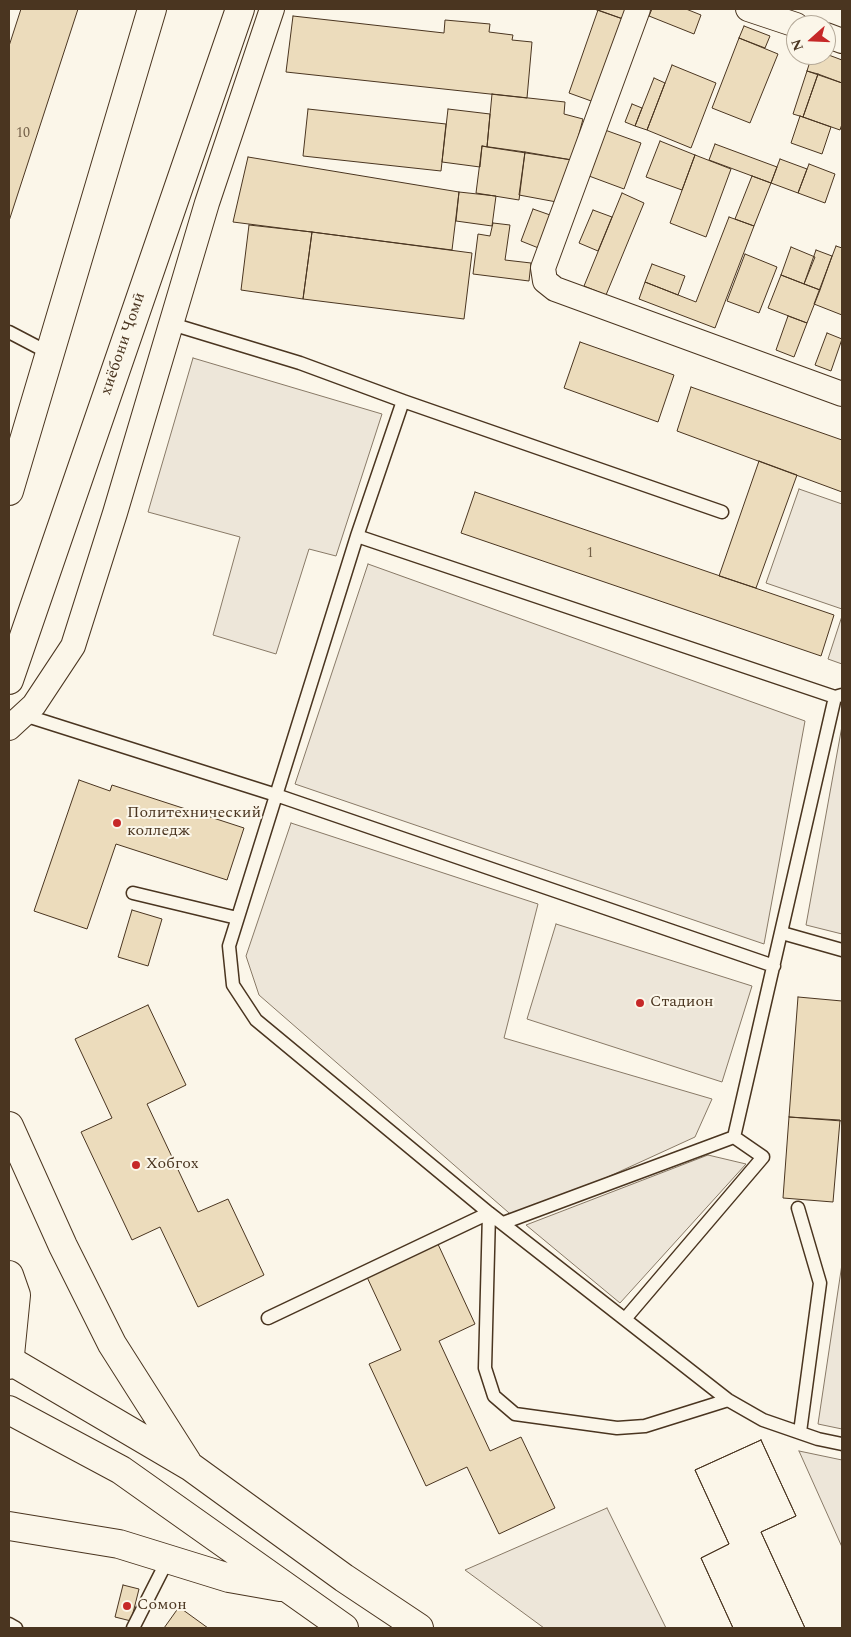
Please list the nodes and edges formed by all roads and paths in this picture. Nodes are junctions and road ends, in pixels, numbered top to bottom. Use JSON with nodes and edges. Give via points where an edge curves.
{"nodes":[{"id":1,"x":152,"y":9,"type":"edge"},
{"id":2,"x":240,"y":9,"type":"edge"},
{"id":3,"x":272,"y":9,"type":"edge"},
{"id":4,"x":638,"y":9,"type":"edge"},
{"id":5,"x":748,"y":9,"type":"edge"},
{"id":6,"x":786,"y":22,"type":"edge"},
{"id":7,"x":176,"y":325,"type":"dead end"},
{"id":8,"x":9,"y":332,"type":"edge"},
{"id":9,"x":51,"y":354,"type":"junction"},
{"id":10,"x":842,"y":394,"type":"edge"},
{"id":11,"x":403,"y":401,"type":"junction"},
{"id":12,"x":9,"y":491,"type":"edge"},
{"id":13,"x":722,"y":512,"type":"dead end"},
{"id":14,"x":357,"y":536,"type":"junction"},
{"id":15,"x":9,"y":680,"type":"edge"},
{"id":16,"x":839,"y":696,"type":"edge"},
{"id":17,"x":16,"y":722,"type":"edge"},
{"id":18,"x":276,"y":795,"type":"junction"},
{"id":19,"x":133,"y":893,"type":"dead end"},
{"id":20,"x":237,"y":918,"type":"junction"},
{"id":21,"x":782,"y":933,"type":"junction"},
{"id":22,"x":842,"y":950,"type":"edge"},
{"id":23,"x":774,"y":966,"type":"junction"},
{"id":24,"x":9,"y":1126,"type":"edge"},
{"id":25,"x":734,"y":1137,"type":"junction"},
{"id":26,"x":798,"y":1208,"type":"dead end"},
{"id":27,"x":489,"y":1213,"type":"junction"},
{"id":28,"x":503,"y":1223,"type":"junction"},
{"id":29,"x":9,"y":1275,"type":"edge"},
{"id":30,"x":268,"y":1318,"type":"dead end"},
{"id":31,"x":625,"y":1320,"type":"junction"},
{"id":32,"x":9,"y":1362,"type":"edge"},
{"id":33,"x":728,"y":1400,"type":"junction"},
{"id":34,"x":9,"y":1410,"type":"edge"},
{"id":35,"x":800,"y":1432,"type":"junction"},
{"id":36,"x":842,"y":1444,"type":"edge"},
{"id":37,"x":191,"y":1467,"type":"junction"},
{"id":38,"x":9,"y":1526,"type":"edge"},
{"id":39,"x":168,"y":1559,"type":"junction"},
{"id":40,"x":344,"y":1578,"type":"junction"},
{"id":41,"x":288,"y":1588,"type":"junction"},
{"id":42,"x":322,"y":1613,"type":"junction"},
{"id":43,"x":9,"y":1624,"type":"edge"},
{"id":44,"x":16,"y":1628,"type":"edge"},
{"id":45,"x":133,"y":1628,"type":"edge"},
{"id":46,"x":344,"y":1628,"type":"edge"},
{"id":47,"x":419,"y":1628,"type":"edge"}],
"edges":[{"from":1,"to":9,"type":"main road"},
{"from":2,"to":15,"type":"main road","name":"хиёбони Ҷомӣ"},
{"from":3,"to":17,"type":"street","via":[[207,203],[73,646],[34,704]]},
{"from":4,"to":10,"type":"street","via":[[543,268],[545,281],[555,289]]},
{"from":5,"to":6,"type":"street"},
{"from":7,"to":11,"type":"lane","via":[[300,363]]},
{"from":8,"to":9,"type":"lane"},
{"from":9,"to":12,"type":"main road"},
{"from":11,"to":13,"type":"lane"},
{"from":11,"to":14,"type":"lane"},
{"from":14,"to":16,"type":"lane"},
{"from":14,"to":18,"type":"lane"},
{"from":16,"to":21,"type":"lane"},
{"from":17,"to":18,"type":"lane"},
{"from":18,"to":20,"type":"lane"},
{"from":18,"to":23,"type":"lane"},
{"from":19,"to":20,"type":"lane"},
{"from":20,"to":27,"type":"lane","via":[[229,946],[233,985],[256,1020]]},
{"from":21,"to":22,"type":"lane"},
{"from":21,"to":23,"type":"lane"},
{"from":23,"to":25,"type":"lane"},
{"from":24,"to":37,"type":"main road","via":[[112,1344]]},
{"from":25,"to":28,"type":"lane"},
{"from":25,"to":31,"type":"lane","via":[[763,1157]]},
{"from":26,"to":35,"type":"lane","via":[[820,1283]]},
{"from":27,"to":28,"type":"lane"},
{"from":27,"to":30,"type":"lane"},
{"from":27,"to":33,"type":"lane","via":[[485,1368],[494,1396],[515,1414],[617,1428],[645,1426]]},
{"from":28,"to":31,"type":"lane"},
{"from":29,"to":32,"type":"main road","via":[[16,1295]]},
{"from":31,"to":33,"type":"lane"},
{"from":32,"to":37,"type":"main road"},
{"from":33,"to":35,"type":"lane","via":[[763,1420]]},
{"from":34,"to":41,"type":"main road","via":[[121,1470]]},
{"from":35,"to":36,"type":"lane"},
{"from":37,"to":40,"type":"main road"},
{"from":38,"to":39,"type":"main road","via":[[119,1544]]},
{"from":39,"to":41,"type":"main road","via":[[229,1578]]},
{"from":39,"to":45,"type":"lane"},
{"from":40,"to":42,"type":"main road"},
{"from":40,"to":47,"type":"main road"},
{"from":41,"to":42,"type":"main road"},
{"from":42,"to":46,"type":"main road"},
{"from":43,"to":44,"type":"lane"}]}
